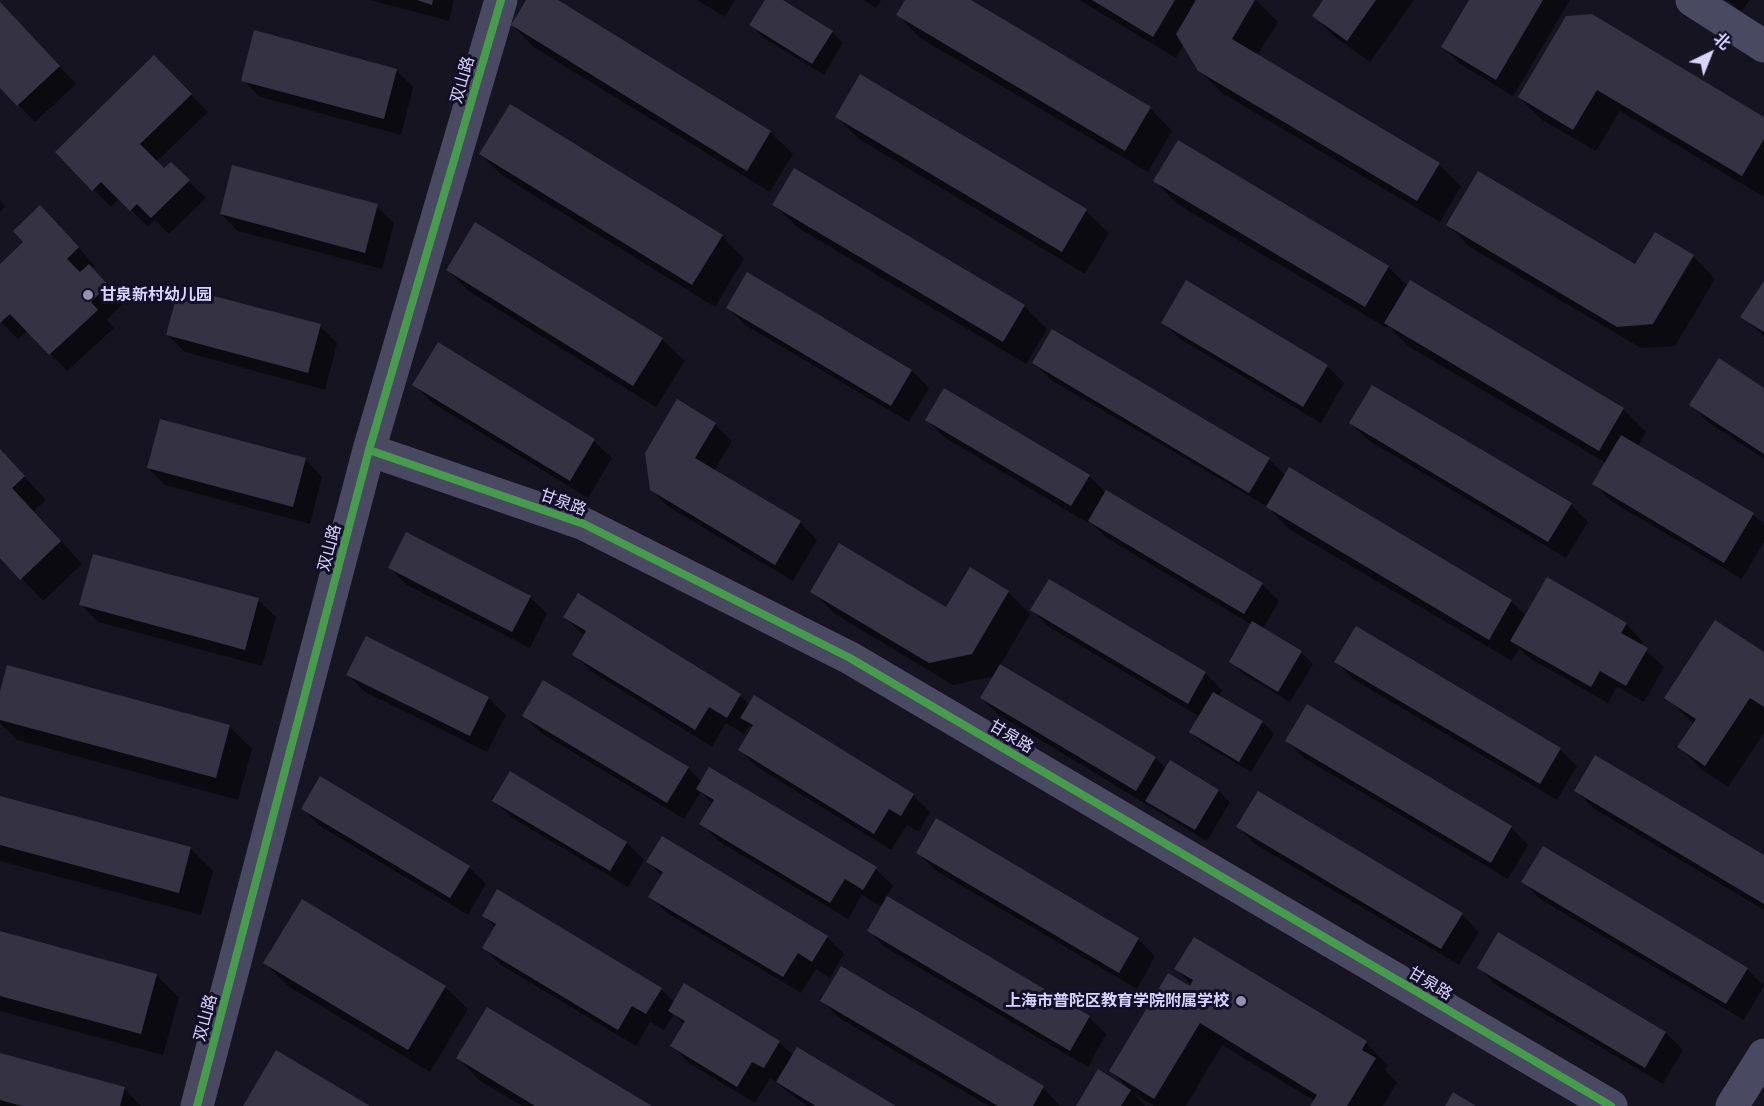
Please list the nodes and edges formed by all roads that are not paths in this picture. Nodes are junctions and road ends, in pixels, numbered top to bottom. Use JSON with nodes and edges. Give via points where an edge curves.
{"nodes":[{"id":1,"x":501,"y":0,"type":"edge"},
{"id":2,"x":1692,"y":0,"type":"edge"},
{"id":3,"x":1764,"y":46,"type":"edge"},
{"id":4,"x":369,"y":450,"type":"junction"},
{"id":5,"x":1764,"y":1055,"type":"edge"},
{"id":6,"x":197,"y":1106,"type":"edge"},
{"id":7,"x":1611,"y":1106,"type":"edge"},
{"id":8,"x":1732,"y":1106,"type":"edge"}],
"edges":[{"from":1,"to":4,"type":"street","name":"双山路"},
{"from":2,"to":3,"type":"street"},
{"from":4,"to":6,"type":"street","name":"双山路"},
{"from":4,"to":7,"type":"street","name":"甘泉路","via":[[584,524],[850,658]]},
{"from":5,"to":8,"type":"street"}]}
